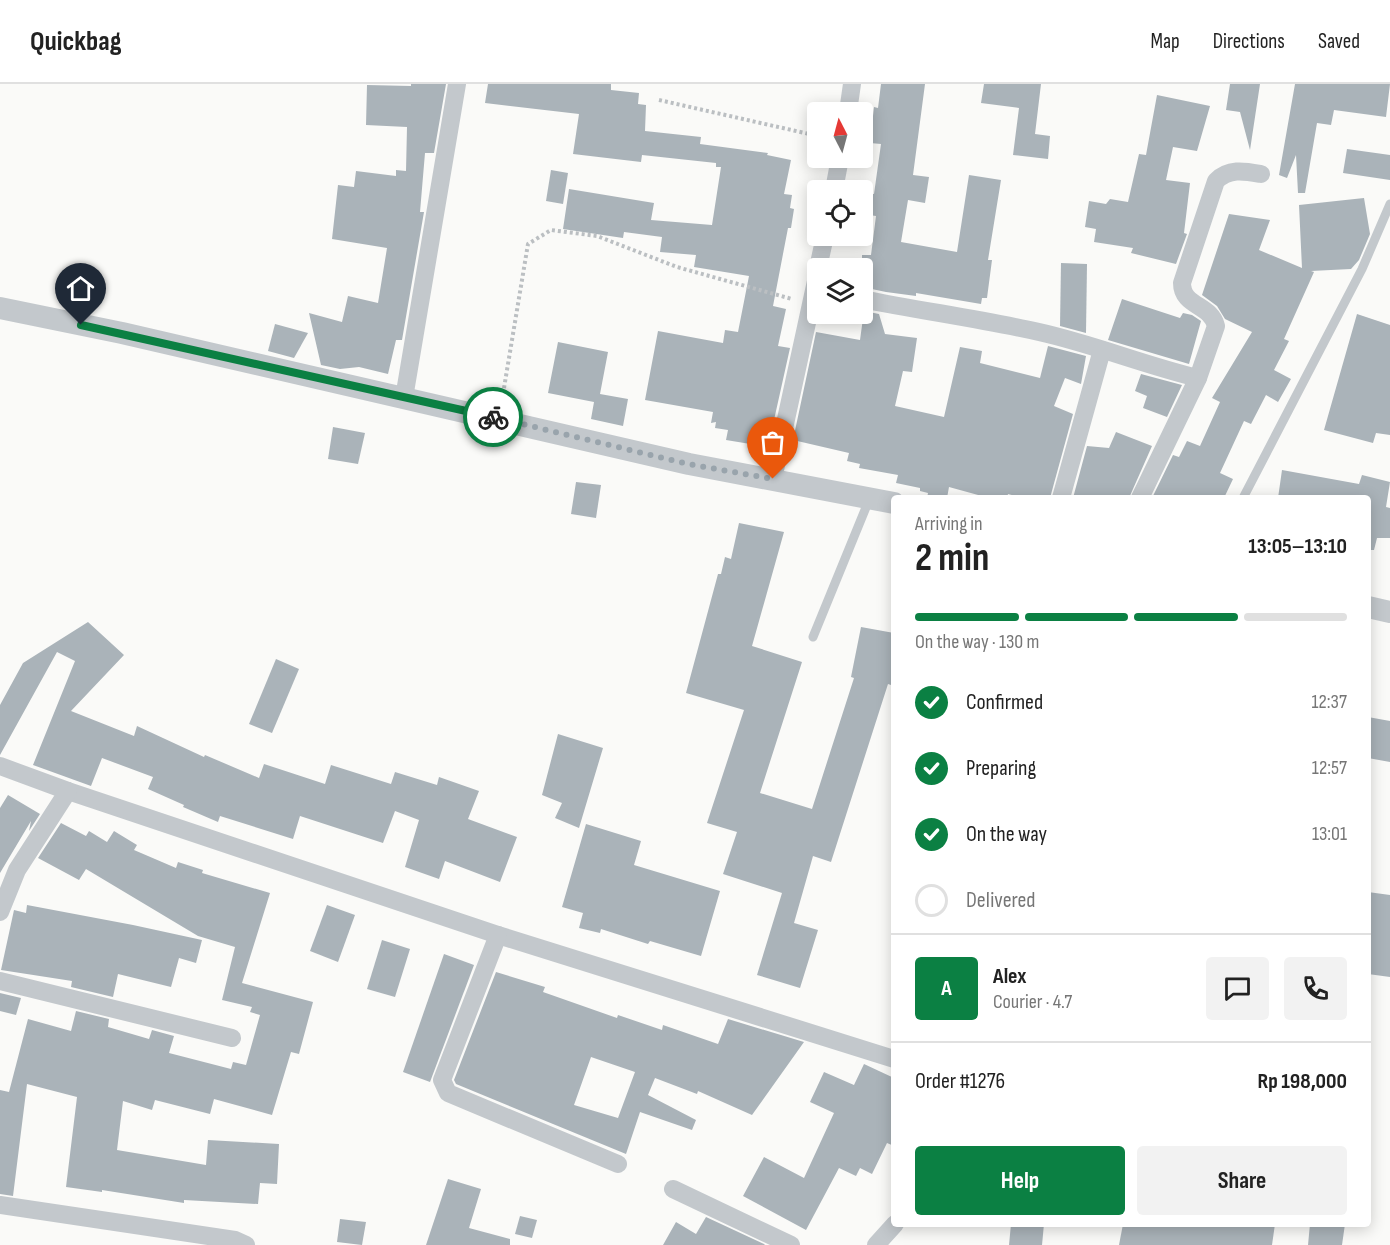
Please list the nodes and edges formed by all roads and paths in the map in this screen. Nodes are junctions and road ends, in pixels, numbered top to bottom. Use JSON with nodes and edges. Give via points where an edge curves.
{"nodes":[{"id":1,"x":457,"y":84,"type":"edge"},
{"id":2,"x":852,"y":84,"type":"edge"},
{"id":3,"x":659,"y":100,"type":"dead end"},
{"id":4,"x":849,"y":102,"type":"edge"},
{"id":5,"x":807,"y":134,"type":"edge"},
{"id":6,"x":1261,"y":174,"type":"dead end"},
{"id":7,"x":1390,"y":204,"type":"edge"},
{"id":8,"x":807,"y":284,"type":"edge"},
{"id":9,"x":873,"y":301,"type":"edge"},
{"id":10,"x":0,"y":308,"type":"edge"},
{"id":11,"x":807,"y":324,"type":"edge"},
{"id":12,"x":1102,"y":350,"type":"junction"},
{"id":13,"x":1198,"y":378,"type":"junction"},
{"id":14,"x":404,"y":398,"type":"junction"},
{"id":15,"x":499,"y":418,"type":"junction"},
{"id":16,"x":773,"y":479,"type":"junction"},
{"id":17,"x":1062,"y":495,"type":"edge"},
{"id":18,"x":1141,"y":495,"type":"edge"},
{"id":19,"x":1245,"y":495,"type":"edge"},
{"id":20,"x":870,"y":498,"type":"junction"},
{"id":21,"x":891,"y":502,"type":"edge"},
{"id":22,"x":1371,"y":609,"type":"edge"},
{"id":23,"x":1390,"y":612,"type":"edge"},
{"id":24,"x":813,"y":637,"type":"dead end"},
{"id":25,"x":0,"y":766,"type":"edge"},
{"id":26,"x":68,"y":791,"type":"junction"},
{"id":27,"x":0,"y":912,"type":"edge"},
{"id":28,"x":498,"y":935,"type":"junction"},
{"id":29,"x":0,"y":981,"type":"edge"},
{"id":30,"x":232,"y":1038,"type":"dead end"},
{"id":31,"x":891,"y":1058,"type":"edge"},
{"id":32,"x":618,"y":1164,"type":"dead end"},
{"id":33,"x":673,"y":1189,"type":"dead end"},
{"id":34,"x":0,"y":1205,"type":"edge"},
{"id":35,"x":892,"y":1227,"type":"edge"},
{"id":36,"x":246,"y":1245,"type":"edge"},
{"id":37,"x":791,"y":1245,"type":"edge"},
{"id":38,"x":876,"y":1245,"type":"edge"}],
"edges":[{"from":1,"to":14,"type":"street"},
{"from":2,"to":4,"type":"street"},
{"from":3,"to":5,"type":"path"},
{"from":6,"to":13,"type":"street","via":[[1235,171],[1224,173],[1215,181],[1182,283],[1186,299],[1208,312],[1216,326]]},
{"from":7,"to":19,"type":"lane","via":[[1362,269]]},
{"from":8,"to":15,"type":"path","via":[[677,267],[597,236],[551,230],[528,244]]},
{"from":9,"to":12,"type":"street","via":[[1038,332]]},
{"from":10,"to":14,"type":"street"},
{"from":11,"to":16,"type":"street"},
{"from":12,"to":13,"type":"street"},
{"from":12,"to":17,"type":"street"},
{"from":13,"to":18,"type":"street"},
{"from":14,"to":15,"type":"street"},
{"from":15,"to":16,"type":"street","via":[[688,464]]},
{"from":16,"to":20,"type":"street"},
{"from":20,"to":21,"type":"street"},
{"from":20,"to":24,"type":"lane"},
{"from":22,"to":23,"type":"street"},
{"from":25,"to":26,"type":"street"},
{"from":26,"to":27,"type":"street","via":[[17,870]]},
{"from":26,"to":28,"type":"street"},
{"from":28,"to":31,"type":"street"},
{"from":28,"to":32,"type":"street","via":[[443,1086],[448,1093]]},
{"from":29,"to":30,"type":"street"},
{"from":33,"to":37,"type":"street"},
{"from":34,"to":36,"type":"street","via":[[235,1240]]},
{"from":35,"to":38,"type":"street"}]}
